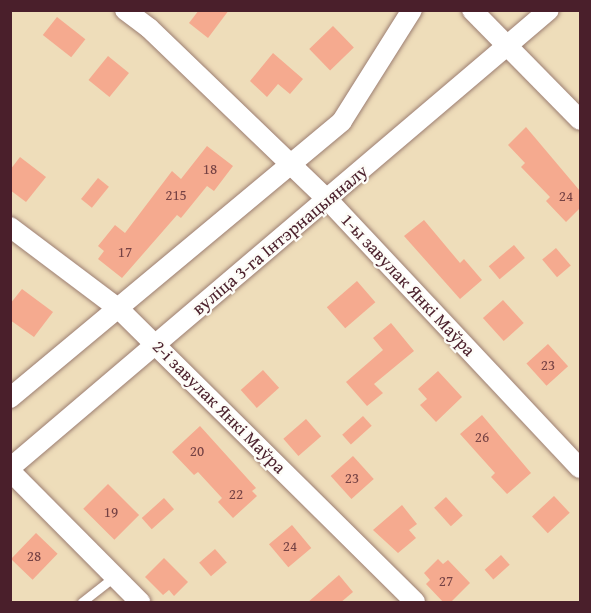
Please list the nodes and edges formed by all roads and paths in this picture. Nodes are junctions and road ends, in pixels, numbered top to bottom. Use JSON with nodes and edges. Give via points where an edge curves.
{"nodes":[{"id":1,"x":126,"y":10,"type":"edge"},
{"id":2,"x":412,"y":10,"type":"edge"},
{"id":3,"x":472,"y":10,"type":"edge"},
{"id":4,"x":549,"y":10,"type":"edge"},
{"id":5,"x":507,"y":47,"type":"junction"},
{"id":6,"x":580,"y":120,"type":"edge"},
{"id":7,"x":292,"y":164,"type":"junction"},
{"id":8,"x":327,"y":200,"type":"junction"},
{"id":9,"x":10,"y":227,"type":"edge"},
{"id":10,"x":120,"y":310,"type":"junction"},
{"id":11,"x":156,"y":345,"type":"junction"},
{"id":12,"x":10,"y":398,"type":"edge"},
{"id":13,"x":580,"y":468,"type":"edge"},
{"id":14,"x":10,"y":470,"type":"edge"},
{"id":15,"x":115,"y":576,"type":"junction"},
{"id":16,"x":82,"y":603,"type":"edge"},
{"id":17,"x":140,"y":603,"type":"edge"},
{"id":18,"x":415,"y":603,"type":"edge"}],
"edges":[{"from":1,"to":7,"type":"street","name":"1-ы завулак Янкі Маўра"},
{"from":2,"to":7,"type":"street","via":[[342,122]]},
{"from":3,"to":5,"type":"street"},
{"from":4,"to":5,"type":"street","name":"вуліца 3-га Інтэрнацыяналу"},
{"from":5,"to":6,"type":"street"},
{"from":5,"to":8,"type":"street","name":"вуліца 3-га Інтэрнацыяналу"},
{"from":7,"to":8,"type":"street","name":"1-ы завулак Янкі Маўра"},
{"from":7,"to":10,"type":"street"},
{"from":8,"to":11,"type":"street","name":"вуліца 3-га Інтэрнацыяналу"},
{"from":8,"to":13,"type":"street","name":"1-ы завулак Янкі Маўра"},
{"from":9,"to":10,"type":"street","name":"2-і завулак Янкі Маўра"},
{"from":10,"to":11,"type":"street","name":"2-і завулак Янкі Маўра"},
{"from":10,"to":12,"type":"street"},
{"from":11,"to":14,"type":"street","name":"вуліца 3-га Інтэрнацыяналу"},
{"from":11,"to":18,"type":"street","name":"2-і завулак Янкі Маўра"},
{"from":14,"to":15,"type":"street"},
{"from":15,"to":16,"type":"lane"},
{"from":15,"to":17,"type":"street"}]}
